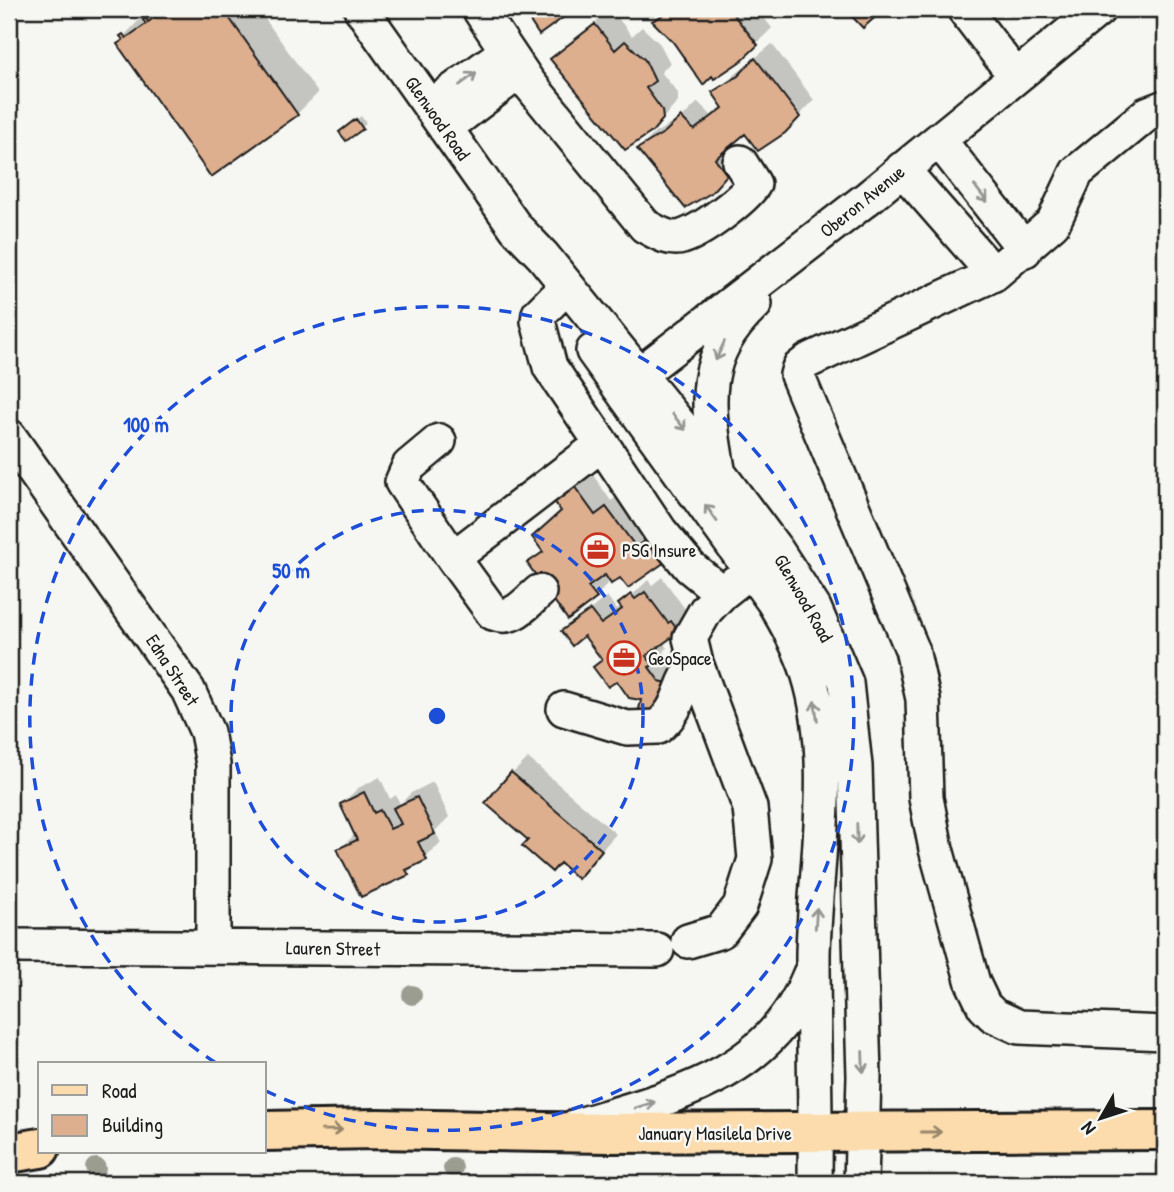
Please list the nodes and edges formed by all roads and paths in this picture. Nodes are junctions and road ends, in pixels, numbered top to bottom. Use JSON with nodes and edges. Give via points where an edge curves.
{"nodes":[{"id":1,"x":361,"y":9,"type":"edge"},
{"id":2,"x":478,"y":9,"type":"edge"},
{"id":3,"x":964,"y":9,"type":"edge"},
{"id":4,"x":1099,"y":9,"type":"edge"},
{"id":5,"x":514,"y":61,"type":"junction"},
{"id":6,"x":1016,"y":77,"type":"junction"},
{"id":7,"x":1165,"y":107,"type":"edge"},
{"id":8,"x":438,"y":117,"type":"junction"},
{"id":9,"x":939,"y":140,"type":"junction"},
{"id":10,"x":740,"y":162,"type":"dead end"},
{"id":11,"x":902,"y":169,"type":"junction"},
{"id":12,"x":869,"y":197,"type":"junction"},
{"id":13,"x":516,"y":228,"type":"junction"},
{"id":14,"x":1025,"y":250,"type":"junction"},
{"id":15,"x":994,"y":274,"type":"junction"},
{"id":16,"x":555,"y":298,"type":"junction"},
{"id":17,"x":624,"y":373,"type":"junction"},
{"id":18,"x":571,"y":398,"type":"junction"},
{"id":19,"x":9,"y":436,"type":"edge"},
{"id":20,"x":439,"y":440,"type":"dead end"},
{"id":21,"x":602,"y":444,"type":"junction"},
{"id":22,"x":718,"y":472,"type":"junction"},
{"id":23,"x":453,"y":558,"type":"junction"},
{"id":24,"x":763,"y":560,"type":"junction"},
{"id":25,"x":539,"y":592,"type":"dead end"},
{"id":26,"x":722,"y":593,"type":"junction"},
{"id":27,"x":696,"y":663,"type":"junction"},
{"id":28,"x":564,"y":709,"type":"dead end"},
{"id":29,"x":9,"y":946,"type":"edge"},
{"id":30,"x":212,"y":947,"type":"junction"},
{"id":31,"x":813,"y":966,"type":"junction"},
{"id":32,"x":1165,"y":1033,"type":"edge"},
{"id":33,"x":1165,"y":1130,"type":"edge"},
{"id":34,"x":266,"y":1131,"type":"edge"},
{"id":35,"x":557,"y":1132,"type":"junction"},
{"id":36,"x":863,"y":1132,"type":"junction"},
{"id":37,"x":816,"y":1133,"type":"junction"},
{"id":38,"x":38,"y":1148,"type":"edge"},
{"id":39,"x":9,"y":1153,"type":"edge"},
{"id":40,"x":815,"y":1183,"type":"edge"},
{"id":41,"x":861,"y":1183,"type":"edge"}],
"edges":[{"from":1,"to":8,"type":"street","name":"Glenwood Road"},
{"from":2,"to":5,"type":"street"},
{"from":3,"to":6,"type":"street"},
{"from":4,"to":6,"type":"street","name":"Oberon Avenue"},
{"from":5,"to":8,"type":"street"},
{"from":5,"to":10,"type":"street","via":[[645,226],[665,236],[681,238],[749,192],[754,184]]},
{"from":6,"to":9,"type":"street","name":"Oberon Avenue"},
{"from":7,"to":14,"type":"street","via":[[1147,114],[1077,172],[1056,218]]},
{"from":8,"to":13,"type":"street","name":"Glenwood Road"},
{"from":9,"to":11,"type":"street","name":"Oberon Avenue"},
{"from":9,"to":14,"type":"street","one_way":true},
{"from":11,"to":12,"type":"street","name":"Oberon Avenue"},
{"from":11,"to":15,"type":"street"},
{"from":12,"to":17,"type":"street","name":"Oberon Avenue"},
{"from":12,"to":22,"type":"street","one_way":true,"via":[[748,311],[719,349],[709,377],[708,405]]},
{"from":13,"to":16,"type":"street","name":"Glenwood Road"},
{"from":13,"to":17,"type":"street","name":"Glenwood Road","via":[[543,256]]},
{"from":14,"to":15,"type":"street"},
{"from":15,"to":32,"type":"street","via":[[808,361],[797,370],[797,381],[912,649],[923,699],[926,798],[936,849],[967,963],[984,1006],[998,1020],[1019,1027]]},
{"from":16,"to":17,"type":"street","name":"Glenwood Road"},
{"from":16,"to":18,"type":"street","via":[[539,314],[541,342],[550,367]]},
{"from":17,"to":18,"type":"street","name":"Oberon Avenue"},
{"from":17,"to":22,"type":"street","name":"Glenwood Road","one_way":true},
{"from":24,"to":17,"type":"street","name":"Glenwood Road","one_way":true},
{"from":18,"to":21,"type":"street"},
{"from":19,"to":30,"type":"street","name":"Edna Street","via":[[201,715],[213,764]]},
{"from":20,"to":23,"type":"street","via":[[409,466],[402,482]]},
{"from":21,"to":23,"type":"street"},
{"from":21,"to":26,"type":"street","via":[[660,531],[690,567]]},
{"from":22,"to":24,"type":"street","name":"Glenwood Road"},
{"from":23,"to":25,"type":"street","via":[[493,613],[503,617]]},
{"from":24,"to":26,"type":"street"},
{"from":31,"to":24,"type":"street","name":"Glenwood Road","one_way":true,"via":[[821,779],[814,695]]},
{"from":24,"to":36,"type":"street","name":"Glenwood Road","one_way":true,"via":[[827,632],[851,710]]},
{"from":26,"to":27,"type":"street","via":[[690,638]]},
{"from":27,"to":28,"type":"street","via":[[684,677],[675,711],[658,727],[627,728]]},
{"from":27,"to":30,"type":"street","name":"Lauren Street","via":[[750,808],[754,832],[755,859],[740,906],[721,931],[673,945]]},
{"from":29,"to":30,"type":"street","name":"Lauren Street"},
{"from":35,"to":31,"type":"street","one_way":true,"via":[[684,1093],[731,1070],[785,1022]]},
{"from":31,"to":37,"type":"street","name":"Glenwood Road"},
{"from":36,"to":33,"type":"main road","name":"January Masilela Drive","one_way":true},
{"from":34,"to":35,"type":"main road","name":"January Masilela Drive","one_way":true},
{"from":35,"to":37,"type":"main road","name":"January Masilela Drive"},
{"from":36,"to":37,"type":"main road","name":"January Masilela Drive"},
{"from":36,"to":41,"type":"street","name":"Glenwood Road"},
{"from":37,"to":40,"type":"street","name":"Glenwood Road"},
{"from":38,"to":39,"type":"main road"}]}
